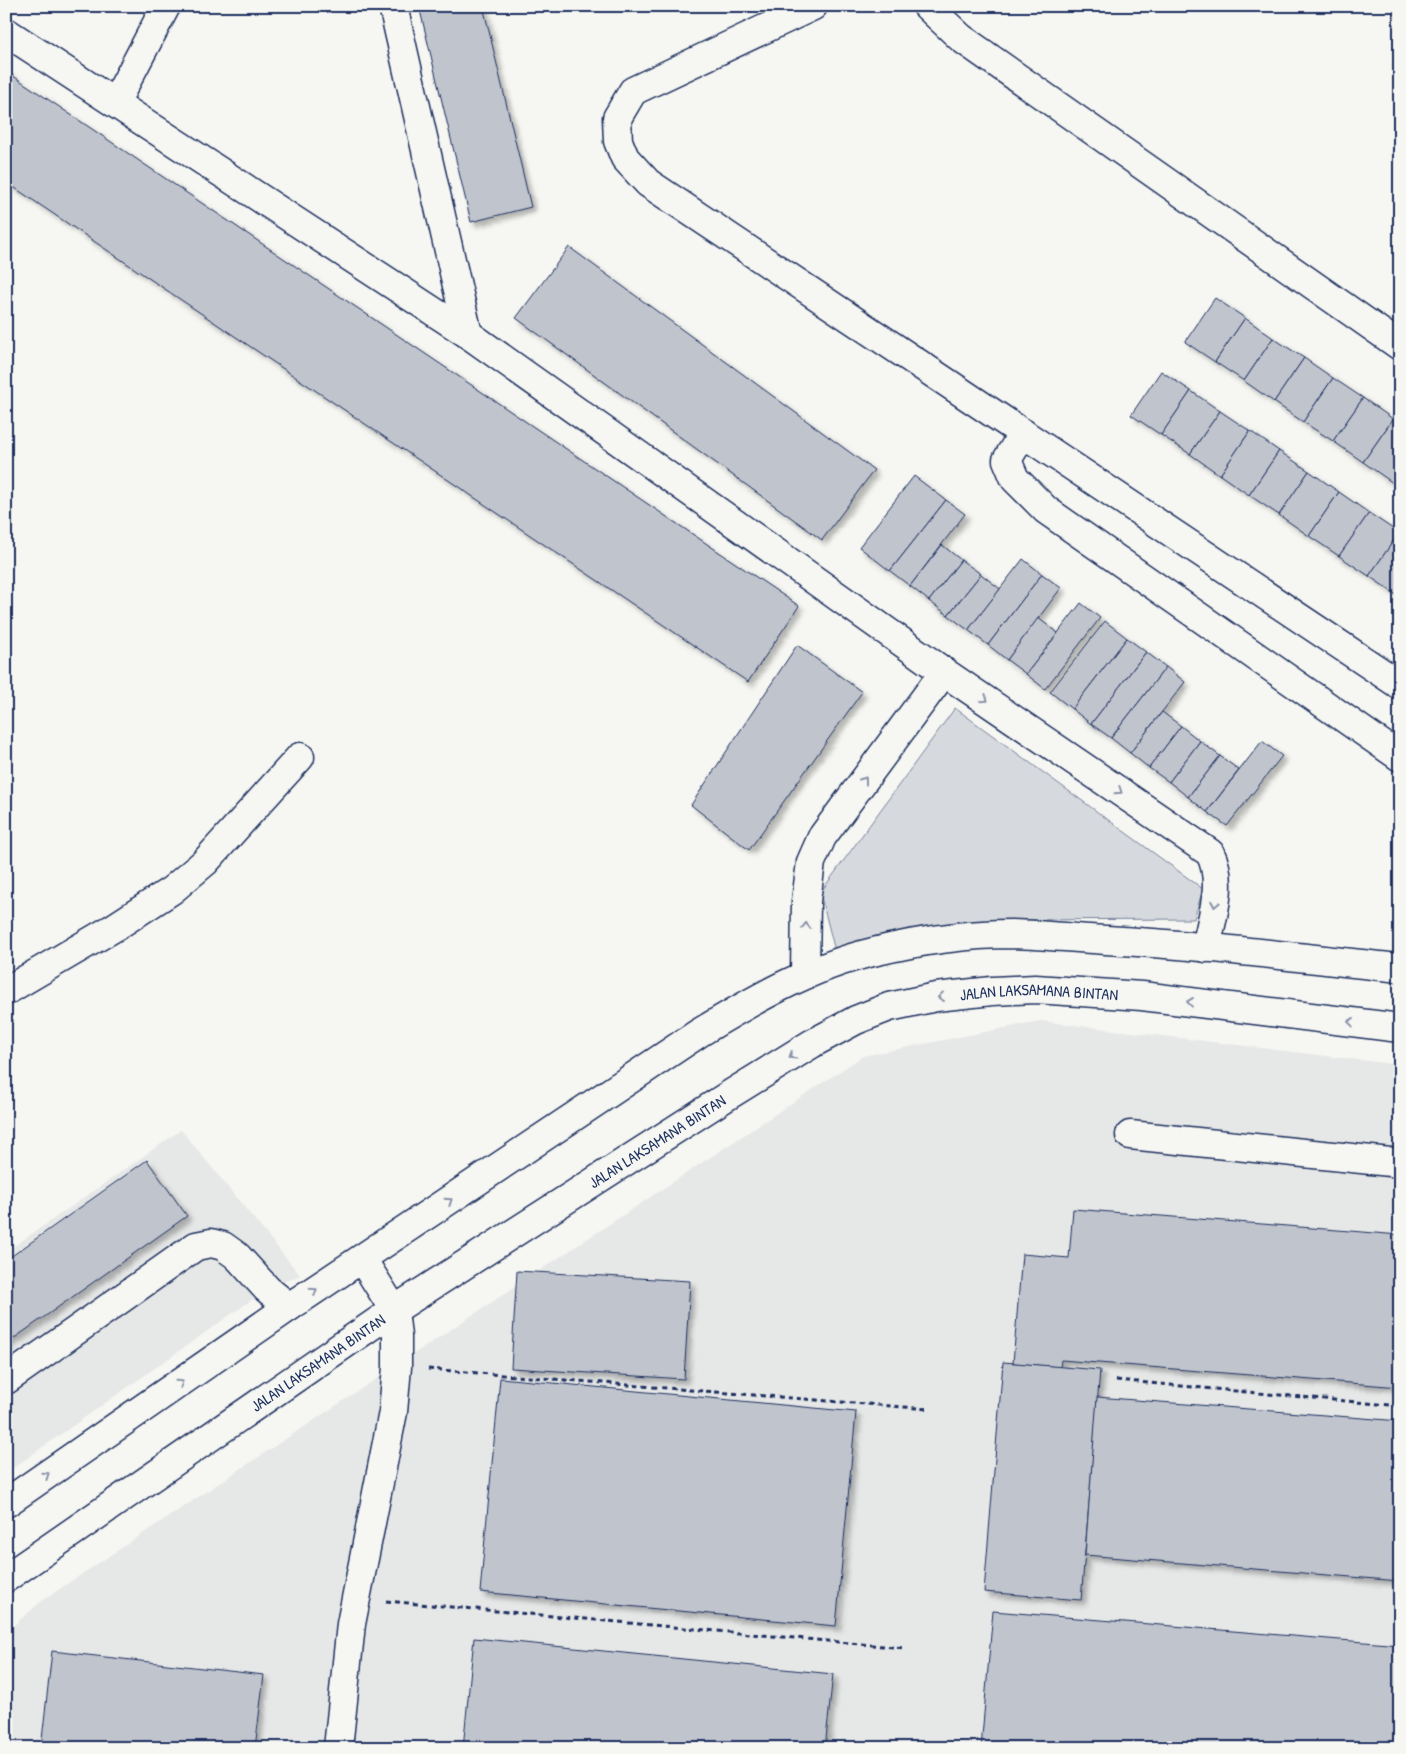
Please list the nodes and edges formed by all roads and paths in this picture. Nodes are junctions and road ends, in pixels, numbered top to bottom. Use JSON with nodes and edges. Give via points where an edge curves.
{"nodes":[{"id":1,"x":166,"y":6,"type":"edge"},
{"id":2,"x":393,"y":6,"type":"edge"},
{"id":3,"x":813,"y":6,"type":"edge"},
{"id":4,"x":927,"y":6,"type":"edge"},
{"id":5,"x":6,"y":32,"type":"edge"},
{"id":6,"x":115,"y":103,"type":"junction"},
{"id":7,"x":468,"y":334,"type":"junction"},
{"id":8,"x":1400,"y":346,"type":"edge"},
{"id":9,"x":1023,"y":433,"type":"junction"},
{"id":10,"x":944,"y":672,"type":"junction"},
{"id":11,"x":1400,"y":684,"type":"edge"},
{"id":12,"x":300,"y":757,"type":"dead end"},
{"id":13,"x":1400,"y":757,"type":"edge"},
{"id":14,"x":1206,"y":948,"type":"junction"},
{"id":15,"x":1400,"y":968,"type":"edge"},
{"id":16,"x":805,"y":974,"type":"junction"},
{"id":17,"x":6,"y":991,"type":"edge"},
{"id":18,"x":1400,"y":1028,"type":"edge"},
{"id":19,"x":1130,"y":1134,"type":"dead end"},
{"id":20,"x":1400,"y":1163,"type":"edge"},
{"id":21,"x":362,"y":1259,"type":"junction"},
{"id":22,"x":288,"y":1307,"type":"junction"},
{"id":23,"x":394,"y":1310,"type":"junction"},
{"id":24,"x":397,"y":1367,"type":"junction"},
{"id":25,"x":6,"y":1380,"type":"edge"},
{"id":26,"x":1116,"y":1380,"type":"dead end"},
{"id":27,"x":1400,"y":1406,"type":"edge"},
{"id":28,"x":929,"y":1409,"type":"dead end"},
{"id":29,"x":6,"y":1503,"type":"edge"},
{"id":30,"x":6,"y":1578,"type":"edge"},
{"id":31,"x":356,"y":1599,"type":"junction"},
{"id":32,"x":905,"y":1648,"type":"dead end"},
{"id":33,"x":338,"y":1748,"type":"edge"}],
"edges":[{"from":1,"to":6,"type":"street"},
{"from":2,"to":7,"type":"street"},
{"from":3,"to":9,"type":"street","via":[[632,91],[617,118],[618,140],[625,158],[648,183]]},
{"from":4,"to":8,"type":"street","via":[[961,38]]},
{"from":5,"to":6,"type":"street"},
{"from":6,"to":7,"type":"street"},
{"from":7,"to":10,"type":"street"},
{"from":9,"to":11,"type":"street"},
{"from":9,"to":13,"type":"street","via":[[1006,460],[1015,479],[1046,510]]},
{"from":10,"to":14,"type":"street","one_way":true,"via":[[1210,853],[1218,888]]},
{"from":16,"to":10,"type":"street","one_way":true,"via":[[806,901],[812,862],[822,837]]},
{"from":12,"to":17,"type":"street","via":[[204,862],[172,890]]},
{"from":14,"to":15,"type":"street"},
{"from":14,"to":16,"type":"street","via":[[1012,934],[955,937],[871,952]]},
{"from":21,"to":16,"type":"street","one_way":true,"via":[[699,1033]]},
{"from":18,"to":23,"type":"street","name":"JALAN LAKSAMANA BINTAN","one_way":true,"via":[[1142,996],[1035,989],[946,996],[889,1006],[804,1048]]},
{"from":19,"to":20,"type":"street"},
{"from":22,"to":21,"type":"street","one_way":true},
{"from":21,"to":23,"type":"street"},
{"from":22,"to":25,"type":"street","via":[[223,1246],[211,1243],[196,1246]]},
{"from":29,"to":22,"type":"street","one_way":true},
{"from":23,"to":24,"type":"street"},
{"from":23,"to":30,"type":"street","name":"JALAN LAKSAMANA BINTAN"},
{"from":24,"to":28,"type":"path"},
{"from":24,"to":31,"type":"street","via":[[393,1412]]},
{"from":26,"to":27,"type":"path"},
{"from":31,"to":32,"type":"path"},
{"from":31,"to":33,"type":"street"}]}
